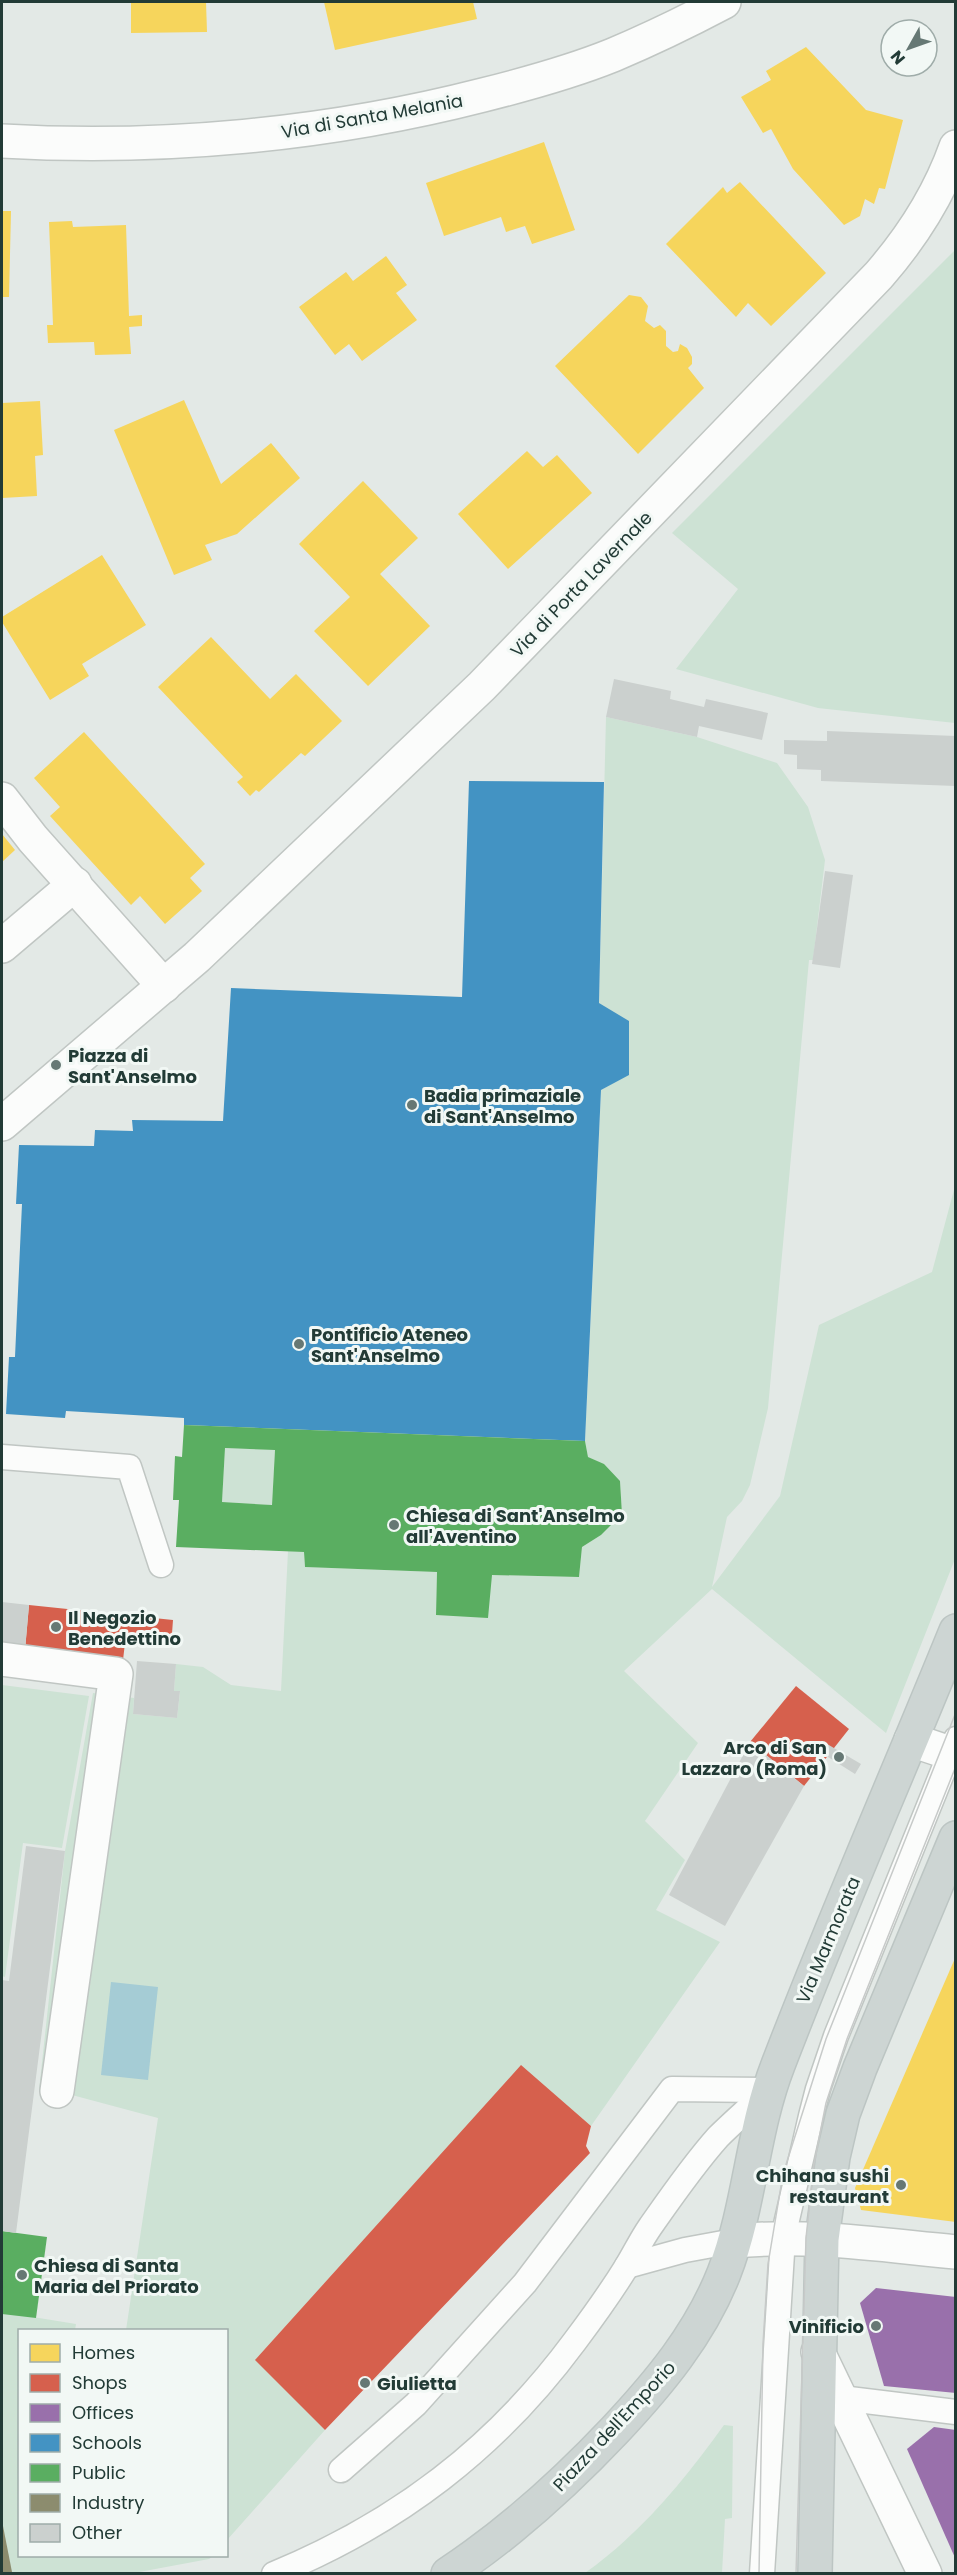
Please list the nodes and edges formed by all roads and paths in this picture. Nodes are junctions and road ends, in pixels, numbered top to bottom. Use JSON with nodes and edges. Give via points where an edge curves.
{"nodes":[{"id":1,"x":724,"y":2,"type":"edge"},
{"id":2,"x":2,"y":141,"type":"edge"},
{"id":3,"x":956,"y":147,"type":"edge"},
{"id":4,"x":2,"y":799,"type":"edge"},
{"id":5,"x":75,"y":884,"type":"junction"},
{"id":6,"x":2,"y":946,"type":"edge"},
{"id":7,"x":164,"y":986,"type":"junction"},
{"id":8,"x":2,"y":1124,"type":"edge"},
{"id":9,"x":2,"y":1457,"type":"edge"},
{"id":10,"x":161,"y":1565,"type":"dead end"},
{"id":11,"x":956,"y":1631,"type":"edge"},
{"id":12,"x":2,"y":1659,"type":"edge"},
{"id":13,"x":911,"y":1740,"type":"junction"},
{"id":14,"x":954,"y":1749,"type":"edge"},
{"id":15,"x":956,"y":1838,"type":"edge"},
{"id":16,"x":57,"y":2091,"type":"dead end"},
{"id":17,"x":768,"y":2091,"type":"junction"},
{"id":18,"x":755,"y":2143,"type":"joint"},
{"id":19,"x":819,"y":2151,"type":"junction"},
{"id":20,"x":783,"y":2237,"type":"junction"},
{"id":21,"x":822,"y":2239,"type":"junction"},
{"id":22,"x":734,"y":2241,"type":"junction"},
{"id":23,"x":956,"y":2252,"type":"edge"},
{"id":24,"x":627,"y":2266,"type":"junction"},
{"id":25,"x":818,"y":2352,"type":"junction"},
{"id":26,"x":841,"y":2398,"type":"junction"},
{"id":27,"x":956,"y":2412,"type":"edge"},
{"id":28,"x":341,"y":2470,"type":"dead end"},
{"id":29,"x":274,"y":2574,"type":"edge"},
{"id":30,"x":448,"y":2574,"type":"edge"},
{"id":31,"x":762,"y":2574,"type":"edge"},
{"id":32,"x":815,"y":2574,"type":"edge"},
{"id":33,"x":925,"y":2574,"type":"edge"}],
"edges":[{"from":1,"to":2,"type":"street","name":"Via di Santa Melania","via":[[648,40],[559,74],[460,101],[372,119],[231,138],[98,143]]},
{"from":3,"to":7,"type":"street","name":"Via di Porta Lavernale","via":[[924,215],[879,275],[482,686]]},
{"from":4,"to":5,"type":"street"},
{"from":5,"to":6,"type":"street"},
{"from":5,"to":7,"type":"street"},
{"from":7,"to":8,"type":"street"},
{"from":9,"to":10,"type":"lane","via":[[129,1467]]},
{"from":11,"to":13,"type":"main road","name":"Via Marmorata"},
{"from":12,"to":16,"type":"street","via":[[116,1674]]},
{"from":13,"to":14,"type":"street"},
{"from":13,"to":17,"type":"main road","name":"Via Marmorata"},
{"from":14,"to":19,"type":"lane","via":[[818,2089]]},
{"from":15,"to":19,"type":"main road","via":[[843,2114]]},
{"from":17,"to":18,"type":"main road","name":"Via Marmorata"},
{"from":17,"to":24,"type":"lane","via":[[719,2137],[698,2163]]},
{"from":17,"to":28,"type":"lane","via":[[672,2090],[525,2283],[416,2404]]},
{"from":18,"to":22,"type":"main road","name":"Piazza dell'Emporio"},
{"from":19,"to":20,"type":"lane"},
{"from":19,"to":21,"type":"main road"},
{"from":20,"to":21,"type":"street"},
{"from":20,"to":22,"type":"street"},
{"from":20,"to":31,"type":"lane"},
{"from":21,"to":23,"type":"street"},
{"from":21,"to":25,"type":"main road"},
{"from":22,"to":24,"type":"lane"},
{"from":22,"to":30,"type":"main road","name":"Piazza dell'Emporio","via":[[704,2318],[644,2399],[560,2486]]},
{"from":24,"to":29,"type":"lane","via":[[576,2341],[540,2385],[473,2454],[426,2491],[336,2547]]},
{"from":25,"to":26,"type":"street"},
{"from":25,"to":32,"type":"main road"},
{"from":26,"to":27,"type":"lane"},
{"from":26,"to":33,"type":"street"}]}
